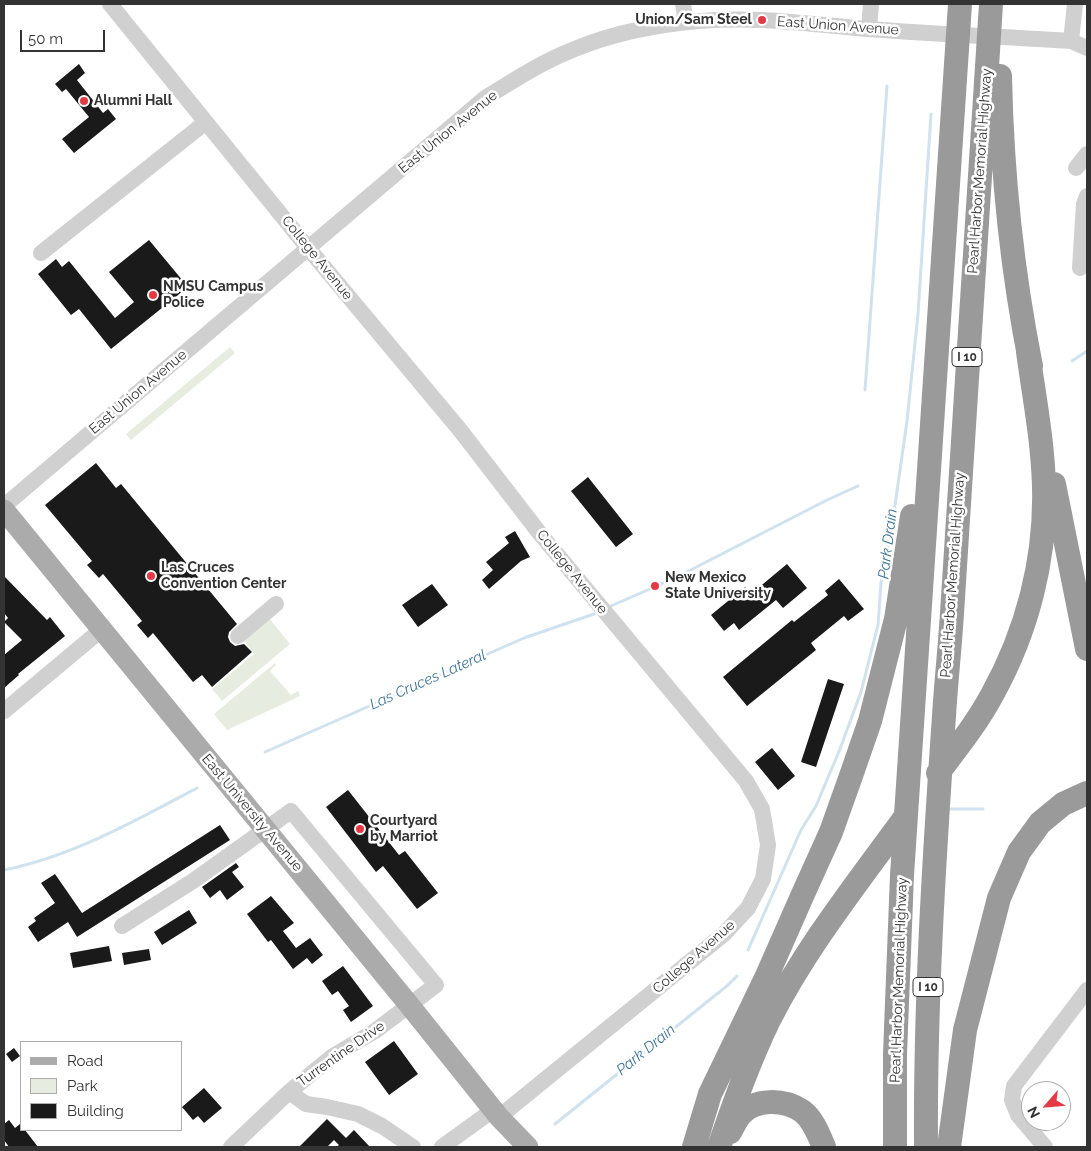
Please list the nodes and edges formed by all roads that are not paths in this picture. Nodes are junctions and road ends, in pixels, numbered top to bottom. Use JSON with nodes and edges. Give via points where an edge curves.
{"nodes":[{"id":1,"x":110,"y":4,"type":"edge"},
{"id":2,"x":683,"y":4,"type":"edge"},
{"id":3,"x":871,"y":4,"type":"edge"},
{"id":4,"x":960,"y":4,"type":"edge"},
{"id":5,"x":991,"y":4,"type":"edge"},
{"id":6,"x":1002,"y":4,"type":"edge"},
{"id":7,"x":1075,"y":4,"type":"edge"},
{"id":8,"x":686,"y":22,"type":"junction"},
{"id":9,"x":869,"y":29,"type":"junction"},
{"id":10,"x":1072,"y":41,"type":"junction"},
{"id":11,"x":1087,"y":48,"type":"edge"},
{"id":12,"x":993,"y":98,"type":"junction"},
{"id":13,"x":206,"y":122,"type":"junction"},
{"id":14,"x":1087,"y":154,"type":"edge"},
{"id":15,"x":1078,"y":169,"type":"edge"},
{"id":16,"x":1087,"y":196,"type":"edge"},
{"id":17,"x":1085,"y":223,"type":"edge"},
{"id":18,"x":308,"y":248,"type":"junction"},
{"id":19,"x":41,"y":253,"type":"dead end"},
{"id":20,"x":1080,"y":268,"type":"dead end"},
{"id":21,"x":942,"y":291,"type":"junction"},
{"id":22,"x":1028,"y":352,"type":"junction"},
{"id":23,"x":4,"y":506,"type":"edge"},
{"id":24,"x":4,"y":510,"type":"edge"},
{"id":25,"x":276,"y":604,"type":"dead end"},
{"id":26,"x":101,"y":630,"type":"junction"},
{"id":27,"x":238,"y":636,"type":"dead end"},
{"id":28,"x":1087,"y":649,"type":"edge"},
{"id":29,"x":4,"y":711,"type":"edge"},
{"id":30,"x":1087,"y":792,"type":"edge"},
{"id":31,"x":266,"y":830,"type":"junction"},
{"id":32,"x":122,"y":926,"type":"dead end"},
{"id":33,"x":1087,"y":990,"type":"edge"},
{"id":34,"x":410,"y":1006,"type":"junction"},
{"id":35,"x":289,"y":1092,"type":"junction"},
{"id":36,"x":710,"y":1094,"type":"junction"},
{"id":37,"x":496,"y":1114,"type":"junction"},
{"id":38,"x":231,"y":1147,"type":"edge"},
{"id":39,"x":413,"y":1147,"type":"edge"},
{"id":40,"x":442,"y":1147,"type":"edge"},
{"id":41,"x":516,"y":1147,"type":"edge"},
{"id":42,"x":528,"y":1147,"type":"edge"},
{"id":43,"x":685,"y":1147,"type":"edge"},
{"id":44,"x":694,"y":1147,"type":"edge"},
{"id":45,"x":721,"y":1147,"type":"edge"},
{"id":46,"x":824,"y":1147,"type":"edge"},
{"id":47,"x":895,"y":1147,"type":"edge"},
{"id":48,"x":926,"y":1147,"type":"edge"},
{"id":49,"x":949,"y":1147,"type":"edge"},
{"id":50,"x":1045,"y":1147,"type":"edge"}],
"edges":[{"from":1,"to":13,"type":"street","name":"College Avenue"},
{"from":2,"to":8,"type":"street"},
{"from":3,"to":9,"type":"street"},
{"from":4,"to":21,"type":"highway","name":"Pearl Harbor Memorial Highway","number":"I 10"},
{"from":5,"to":12,"type":"highway","name":"Pearl Harbor Memorial Highway","number":"I 10"},
{"from":6,"to":12,"type":"highway"},
{"from":7,"to":10,"type":"street"},
{"from":8,"to":9,"type":"street","name":"East Union Avenue","via":[[762,20]]},
{"from":8,"to":18,"type":"street","name":"East Union Avenue","via":[[594,42],[528,71],[485,98]]},
{"from":9,"to":10,"type":"street","name":"East Union Avenue"},
{"from":10,"to":11,"type":"street","name":"East Union Avenue"},
{"from":12,"to":22,"type":"highway"},
{"from":12,"to":48,"type":"highway","name":"Pearl Harbor Memorial Highway","number":"I 10","via":[[962,436],[936,828],[927,999]]},
{"from":13,"to":18,"type":"street","name":"College Avenue"},
{"from":13,"to":19,"type":"street"},
{"from":14,"to":15,"type":"street"},
{"from":16,"to":17,"type":"street"},
{"from":17,"to":20,"type":"street"},
{"from":18,"to":23,"type":"street","name":"East Union Avenue"},
{"from":18,"to":37,"type":"street","name":"College Avenue","via":[[746,781],[762,809],[768,844],[763,879],[748,908],[724,934]]},
{"from":21,"to":36,"type":"highway","via":[[902,590],[870,721],[830,832],[766,978]]},
{"from":21,"to":47,"type":"highway","name":"Pearl Harbor Memorial Highway","number":"I 10","via":[[902,875]]},
{"from":22,"to":28,"type":"highway"},
{"from":22,"to":45,"type":"highway","via":[[1044,486],[1044,515],[1041,546],[1024,622],[1005,670],[979,717],[829,921],[788,986],[754,1054]]},
{"from":24,"to":26,"type":"main road","name":"East University Avenue"},
{"from":25,"to":27,"type":"street"},
{"from":26,"to":29,"type":"street"},
{"from":26,"to":31,"type":"main road","name":"East University Avenue"},
{"from":30,"to":49,"type":"highway","via":[[1063,804],[1040,823],[1019,852],[998,898],[965,1030]]},
{"from":31,"to":32,"type":"street"},
{"from":31,"to":34,"type":"main road","name":"East University Avenue"},
{"from":31,"to":34,"type":"street","name":"Turrentine Drive","via":[[291,811],[436,985]]},
{"from":33,"to":50,"type":"street","via":[[1014,1086],[1012,1100],[1018,1115]]},
{"from":34,"to":35,"type":"street","name":"Turrentine Drive","via":[[333,1056]]},
{"from":34,"to":37,"type":"main road","name":"East University Avenue"},
{"from":35,"to":38,"type":"street","name":"Turrentine Drive"},
{"from":35,"to":39,"type":"street","via":[[306,1104],[358,1114]]},
{"from":36,"to":43,"type":"highway"},
{"from":36,"to":44,"type":"highway"},
{"from":37,"to":40,"type":"street","name":"College Avenue"},
{"from":37,"to":41,"type":"main road","name":"East University Avenue"},
{"from":37,"to":42,"type":"main road","name":"East University Avenue"},
{"from":45,"to":46,"type":"highway","via":[[741,1114],[767,1102],[780,1102],[802,1112],[811,1120]]}]}
